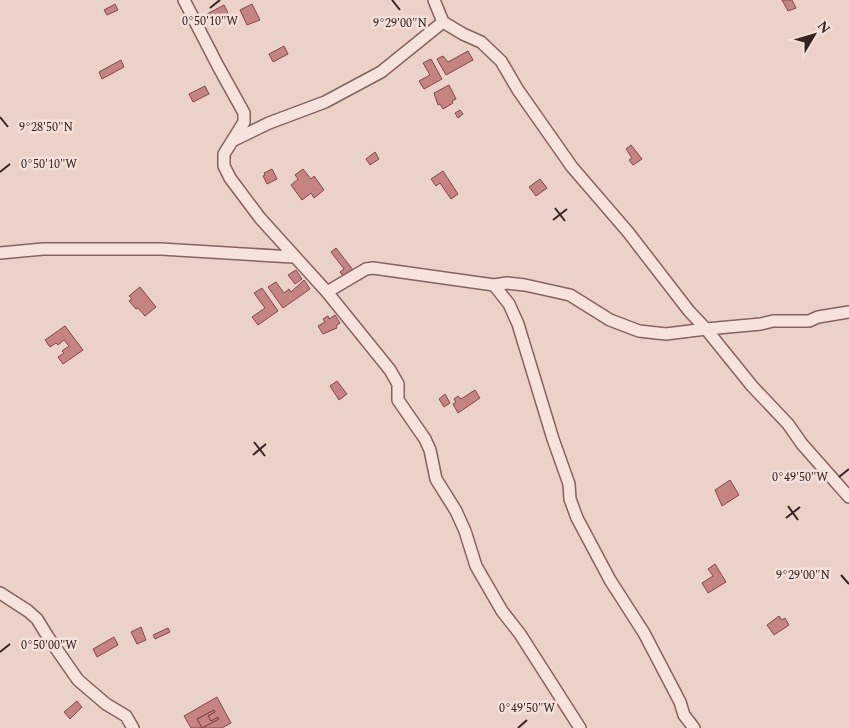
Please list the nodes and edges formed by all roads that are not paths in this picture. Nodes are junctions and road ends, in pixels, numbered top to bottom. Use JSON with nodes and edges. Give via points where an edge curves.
{"nodes":[{"id":1,"x":184,"y":0,"type":"edge"},
{"id":2,"x":434,"y":0,"type":"edge"},
{"id":3,"x":443,"y":22,"type":"junction"},
{"id":4,"x":232,"y":141,"type":"junction"},
{"id":5,"x":0,"y":253,"type":"edge"},
{"id":6,"x":294,"y":257,"type":"junction"},
{"id":7,"x":494,"y":285,"type":"junction"},
{"id":8,"x":327,"y":292,"type":"junction"},
{"id":9,"x":849,"y":312,"type":"edge"},
{"id":10,"x":706,"y":329,"type":"junction"},
{"id":11,"x":849,"y":498,"type":"edge"},
{"id":12,"x":0,"y":593,"type":"edge"},
{"id":13,"x":133,"y":728,"type":"edge"},
{"id":14,"x":580,"y":728,"type":"edge"},
{"id":15,"x":694,"y":728,"type":"edge"}],
"edges":[{"from":1,"to":4,"type":"street","via":[[244,113],[244,122]]},
{"from":2,"to":3,"type":"street"},
{"from":3,"to":4,"type":"street","via":[[382,72],[325,102]]},
{"from":3,"to":10,"type":"street","via":[[481,42],[501,61],[572,167]]},
{"from":4,"to":6,"type":"street","via":[[224,154],[224,166],[230,178]]},
{"from":5,"to":6,"type":"street","via":[[43,249],[161,249]]},
{"from":6,"to":8,"type":"street"},
{"from":7,"to":8,"type":"street","via":[[373,268]]},
{"from":7,"to":10,"type":"street","via":[[507,283],[570,295],[610,320],[639,331],[666,334]]},
{"from":7,"to":15,"type":"street","via":[[509,304],[518,324],[577,518],[610,580],[644,632],[684,715]]},
{"from":8,"to":14,"type":"street","via":[[390,370],[398,384],[398,400],[425,439],[436,479],[456,512],[476,566]]},
{"from":9,"to":10,"type":"street","via":[[809,321],[773,321]]},
{"from":10,"to":11,"type":"street"},
{"from":12,"to":13,"type":"street","via":[[38,619],[78,680],[126,716]]}]}
